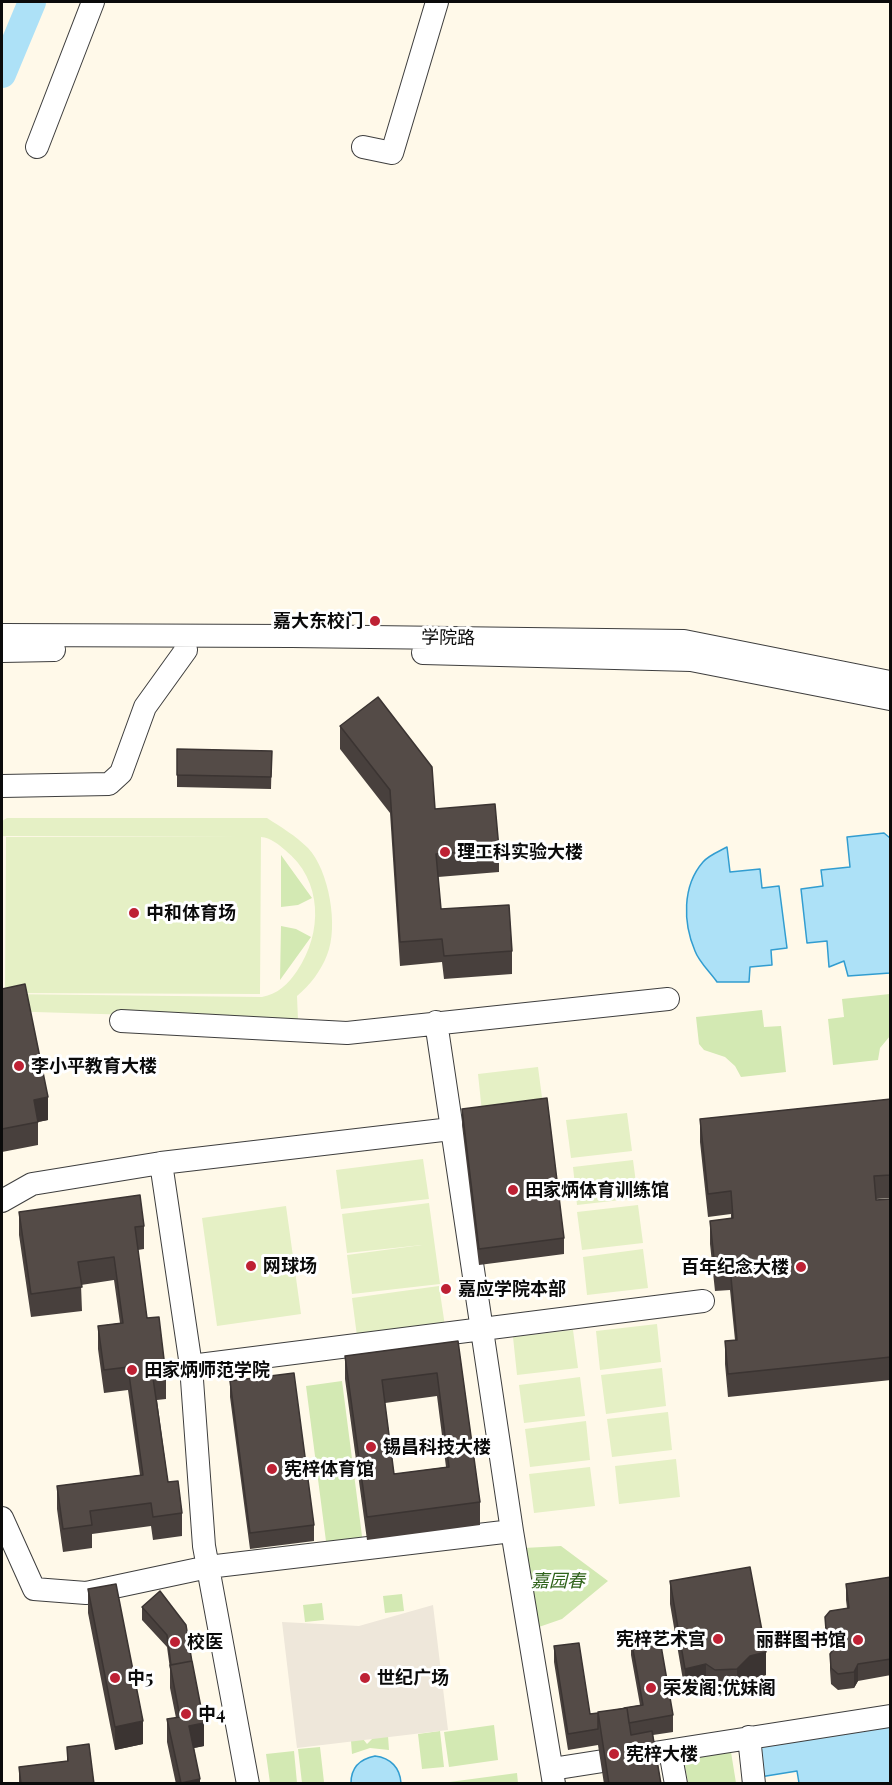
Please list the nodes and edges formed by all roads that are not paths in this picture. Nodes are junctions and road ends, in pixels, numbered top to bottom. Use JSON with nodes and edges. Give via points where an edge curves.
{"nodes":[{"id":1,"x":93,"y":2,"type":"edge"},
{"id":2,"x":437,"y":2,"type":"edge"},
{"id":3,"x":37,"y":147,"type":"dead end"},
{"id":4,"x":363,"y":147,"type":"dead end"},
{"id":5,"x":2,"y":635,"type":"edge"},
{"id":6,"x":186,"y":650,"type":"junction"},
{"id":7,"x":2,"y":651,"type":"edge"},
{"id":8,"x":891,"y":682,"type":"edge"},
{"id":9,"x":891,"y":699,"type":"edge"},
{"id":10,"x":2,"y":786,"type":"edge"},
{"id":11,"x":668,"y":999,"type":"dead end"},
{"id":12,"x":121,"y":1021,"type":"dead end"},
{"id":13,"x":436,"y":1022,"type":"junction"},
{"id":14,"x":451,"y":1129,"type":"junction"},
{"id":15,"x":161,"y":1163,"type":"junction"},
{"id":16,"x":2,"y":1201,"type":"edge"},
{"id":17,"x":703,"y":1301,"type":"dead end"},
{"id":18,"x":483,"y":1327,"type":"junction"},
{"id":19,"x":191,"y":1366,"type":"junction"},
{"id":20,"x":2,"y":1518,"type":"edge"},
{"id":21,"x":512,"y":1531,"type":"junction"},
{"id":22,"x":208,"y":1567,"type":"junction"},
{"id":23,"x":891,"y":1716,"type":"edge"},
{"id":24,"x":749,"y":1737,"type":"junction"},
{"id":25,"x":670,"y":1751,"type":"junction"},
{"id":26,"x":553,"y":1776,"type":"edge"},
{"id":27,"x":248,"y":1784,"type":"edge"},
{"id":28,"x":675,"y":1784,"type":"edge"},
{"id":29,"x":754,"y":1784,"type":"edge"}],
"edges":[{"from":1,"to":3,"type":"street"},
{"from":2,"to":4,"type":"street","via":[[392,153]]},
{"from":5,"to":8,"type":"street","name":"学院路","via":[[684,641]]},
{"from":6,"to":7,"type":"street","name":"学院路"},
{"from":6,"to":9,"type":"street","name":"学院路","via":[[691,660]]},
{"from":6,"to":10,"type":"street","via":[[145,707],[121,773],[109,784]]},
{"from":11,"to":13,"type":"street"},
{"from":12,"to":13,"type":"street","via":[[347,1033]]},
{"from":13,"to":14,"type":"street"},
{"from":14,"to":15,"type":"street"},
{"from":14,"to":18,"type":"street"},
{"from":15,"to":16,"type":"street","via":[[32,1184]]},
{"from":15,"to":19,"type":"street"},
{"from":17,"to":18,"type":"street"},
{"from":18,"to":19,"type":"street"},
{"from":18,"to":21,"type":"street"},
{"from":19,"to":22,"type":"street"},
{"from":20,"to":22,"type":"street","via":[[34,1589],[86,1593]]},
{"from":21,"to":22,"type":"street"},
{"from":21,"to":26,"type":"street"},
{"from":22,"to":27,"type":"street"},
{"from":23,"to":24,"type":"street"},
{"from":24,"to":25,"type":"street"},
{"from":24,"to":29,"type":"street"},
{"from":25,"to":26,"type":"street"},
{"from":25,"to":28,"type":"street"}]}
